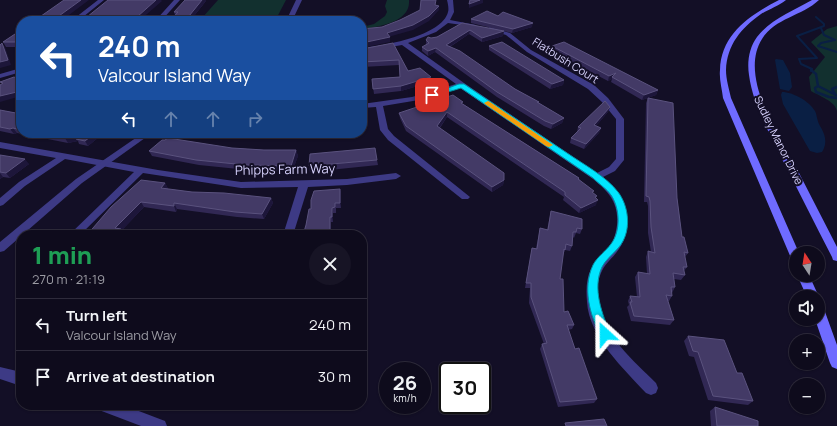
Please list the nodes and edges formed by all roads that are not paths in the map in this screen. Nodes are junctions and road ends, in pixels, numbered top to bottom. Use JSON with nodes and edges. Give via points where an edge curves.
{"nodes":[{"id":1,"x":101,"y":0,"type":"edge"},
{"id":2,"x":177,"y":0,"type":"edge"},
{"id":3,"x":299,"y":0,"type":"edge"},
{"id":4,"x":450,"y":0,"type":"edge"},
{"id":5,"x":783,"y":0,"type":"edge"},
{"id":6,"x":816,"y":0,"type":"edge"},
{"id":7,"x":80,"y":16,"type":"edge"},
{"id":8,"x":163,"y":16,"type":"edge"},
{"id":9,"x":291,"y":16,"type":"edge"},
{"id":10,"x":447,"y":21,"type":"junction"},
{"id":11,"x":404,"y":43,"type":"junction"},
{"id":12,"x":367,"y":49,"type":"edge"},
{"id":13,"x":16,"y":71,"type":"edge"},
{"id":14,"x":0,"y":76,"type":"edge"},
{"id":15,"x":461,"y":85,"type":"junction"},
{"id":16,"x":379,"y":105,"type":"junction"},
{"id":17,"x":367,"y":106,"type":"edge"},
{"id":18,"x":141,"y":138,"type":"edge"},
{"id":19,"x":0,"y":145,"type":"edge"},
{"id":20,"x":64,"y":156,"type":"junction"},
{"id":21,"x":104,"y":164,"type":"junction"},
{"id":22,"x":141,"y":170,"type":"junction"},
{"id":23,"x":396,"y":176,"type":"dead end"},
{"id":24,"x":596,"y":176,"type":"junction"},
{"id":25,"x":304,"y":184,"type":"junction"},
{"id":26,"x":464,"y":197,"type":"dead end"},
{"id":27,"x":0,"y":203,"type":"edge"},
{"id":28,"x":21,"y":230,"type":"edge"},
{"id":29,"x":79,"y":230,"type":"edge"},
{"id":30,"x":290,"y":230,"type":"edge"},
{"id":31,"x":16,"y":234,"type":"edge"},
{"id":32,"x":791,"y":246,"type":"edge"},
{"id":33,"x":0,"y":248,"type":"edge"},
{"id":34,"x":837,"y":257,"type":"edge"},
{"id":35,"x":824,"y":326,"type":"edge"},
{"id":36,"x":837,"y":363,"type":"edge"},
{"id":37,"x":0,"y":373,"type":"edge"},
{"id":38,"x":16,"y":378,"type":"edge"},
{"id":39,"x":651,"y":388,"type":"dead end"},
{"id":40,"x":117,"y":410,"type":"edge"},
{"id":41,"x":160,"y":426,"type":"edge"}],
"edges":[{"from":1,"to":7,"type":"street"},
{"from":2,"to":8,"type":"street"},
{"from":3,"to":9,"type":"street"},
{"from":4,"to":10,"type":"street","via":[[452,8]]},
{"from":5,"to":32,"type":"main road","via":[[747,21],[736,32],[728,46],[723,71],[727,98]]},
{"from":6,"to":34,"type":"main road","name":"Sudley Manor Drive","via":[[780,19],[764,32],[752,53],[751,72],[754,90],[764,113]]},
{"from":10,"to":11,"type":"street","via":[[425,35]]},
{"from":10,"to":24,"type":"street","name":"Flatbush Court","via":[[508,34],[529,51],[591,87],[605,100],[620,119],[620,160],[612,169]]},
{"from":11,"to":12,"type":"street"},
{"from":11,"to":15,"type":"street"},
{"from":13,"to":14,"type":"street"},
{"from":15,"to":16,"type":"street","via":[[403,102]]},
{"from":15,"to":24,"type":"street"},
{"from":16,"to":17,"type":"street"},
{"from":16,"to":26,"type":"street","via":[[384,130],[391,138]]},
{"from":18,"to":21,"type":"street"},
{"from":19,"to":20,"type":"street","name":"Phipps Farm Way"},
{"from":20,"to":21,"type":"street","name":"Phipps Farm Way"},
{"from":20,"to":27,"type":"street","via":[[22,184]]},
{"from":21,"to":22,"type":"street","name":"Phipps Farm Way"},
{"from":21,"to":28,"type":"street","via":[[79,180]]},
{"from":22,"to":25,"type":"street","name":"Phipps Farm Way","via":[[241,185]]},
{"from":22,"to":29,"type":"street"},
{"from":23,"to":25,"type":"street","name":"Phipps Farm Way"},
{"from":24,"to":39,"type":"street","via":[[618,198],[623,218],[620,240],[598,265],[592,289],[597,318],[612,345]]},
{"from":25,"to":30,"type":"street"},
{"from":31,"to":33,"type":"street"},
{"from":35,"to":36,"type":"main road"},
{"from":37,"to":38,"type":"street"},
{"from":40,"to":41,"type":"street"}]}
